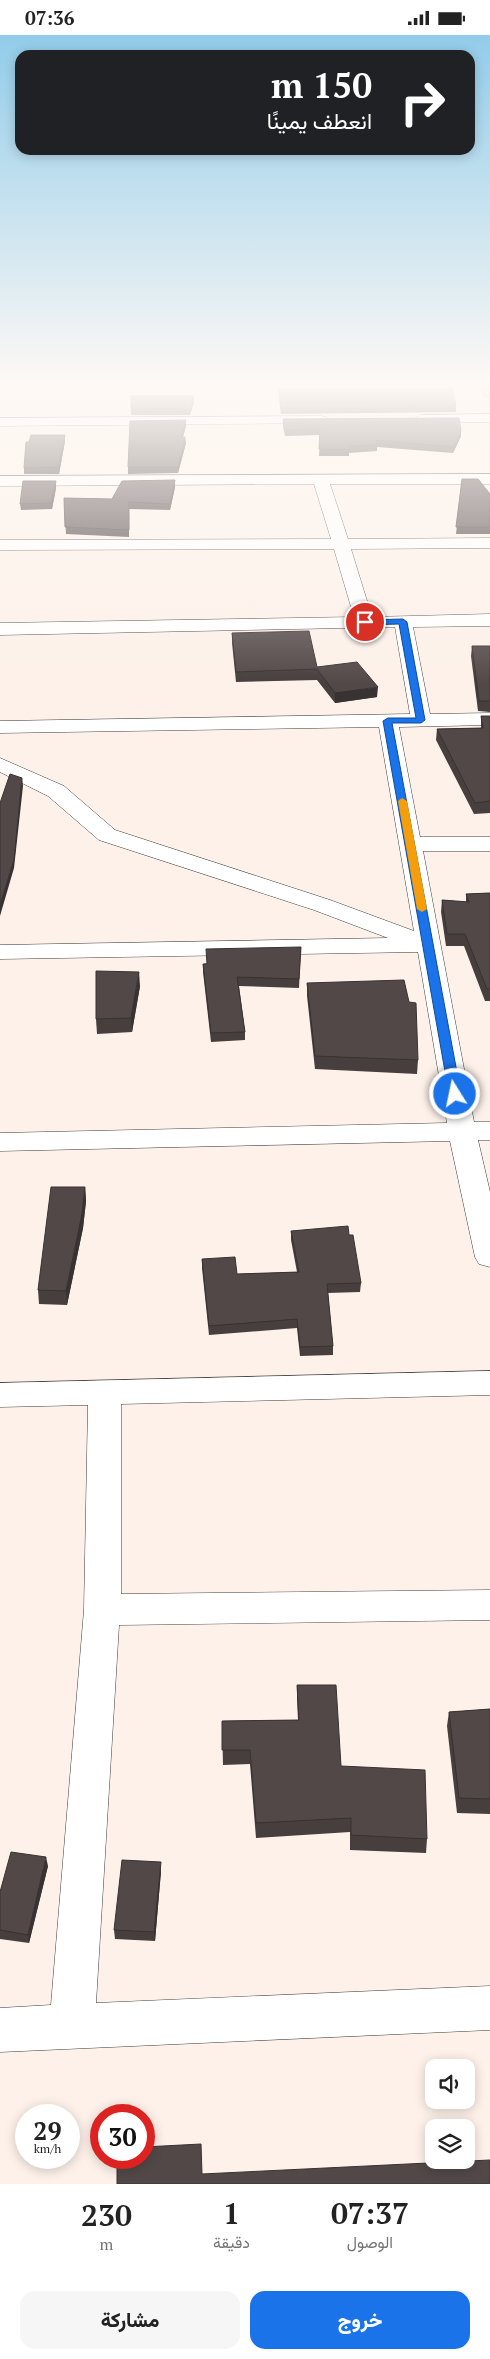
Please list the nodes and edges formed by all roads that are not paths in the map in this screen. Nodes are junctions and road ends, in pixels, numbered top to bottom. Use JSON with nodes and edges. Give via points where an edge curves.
{"nodes":[{"id":1,"x":322,"y":483,"type":"edge"},
{"id":2,"x":341,"y":543,"type":"junction"},
{"id":3,"x":490,"y":543,"type":"edge"},
{"id":4,"x":0,"y":545,"type":"edge"},
{"id":5,"x":490,"y":620,"type":"edge"},
{"id":6,"x":365,"y":622,"type":"junction"},
{"id":7,"x":403,"y":622,"type":"junction"},
{"id":8,"x":0,"y":629,"type":"edge"},
{"id":9,"x":490,"y":719,"type":"edge"},
{"id":10,"x":421,"y":720,"type":"junction"},
{"id":11,"x":388,"y":721,"type":"junction"},
{"id":12,"x":0,"y":727,"type":"edge"},
{"id":13,"x":0,"y":764,"type":"edge"},
{"id":14,"x":410,"y":844,"type":"junction"},
{"id":15,"x":490,"y":844,"type":"edge"},
{"id":16,"x":428,"y":945,"type":"junction"},
{"id":17,"x":0,"y":952,"type":"edge"},
{"id":18,"x":462,"y":1131,"type":"junction"},
{"id":19,"x":490,"y":1131,"type":"edge"},
{"id":20,"x":0,"y":1142,"type":"edge"},
{"id":21,"x":490,"y":1257,"type":"edge"},
{"id":22,"x":490,"y":1383,"type":"edge"},
{"id":23,"x":105,"y":1393,"type":"junction"},
{"id":24,"x":0,"y":1395,"type":"edge"},
{"id":25,"x":490,"y":1605,"type":"edge"},
{"id":26,"x":102,"y":1610,"type":"junction"},
{"id":27,"x":490,"y":2008,"type":"edge"},
{"id":28,"x":72,"y":2026,"type":"junction"},
{"id":29,"x":0,"y":2029,"type":"edge"}],
"edges":[{"from":1,"to":2,"type":"street"},
{"from":2,"to":3,"type":"street"},
{"from":2,"to":4,"type":"street"},
{"from":2,"to":6,"type":"street"},
{"from":5,"to":7,"type":"street"},
{"from":6,"to":7,"type":"street"},
{"from":6,"to":8,"type":"street"},
{"from":7,"to":10,"type":"street"},
{"from":9,"to":10,"type":"street"},
{"from":10,"to":11,"type":"street"},
{"from":11,"to":12,"type":"street"},
{"from":11,"to":14,"type":"street"},
{"from":13,"to":16,"type":"street","via":[[56,791],[107,835],[322,905]]},
{"from":14,"to":15,"type":"street"},
{"from":14,"to":16,"type":"street"},
{"from":16,"to":17,"type":"street"},
{"from":16,"to":18,"type":"street"},
{"from":18,"to":19,"type":"street"},
{"from":18,"to":20,"type":"street"},
{"from":18,"to":21,"type":"street"},
{"from":22,"to":23,"type":"street"},
{"from":23,"to":24,"type":"street"},
{"from":23,"to":26,"type":"street"},
{"from":25,"to":26,"type":"street"},
{"from":26,"to":28,"type":"street"},
{"from":27,"to":28,"type":"street"},
{"from":28,"to":29,"type":"street"}]}
